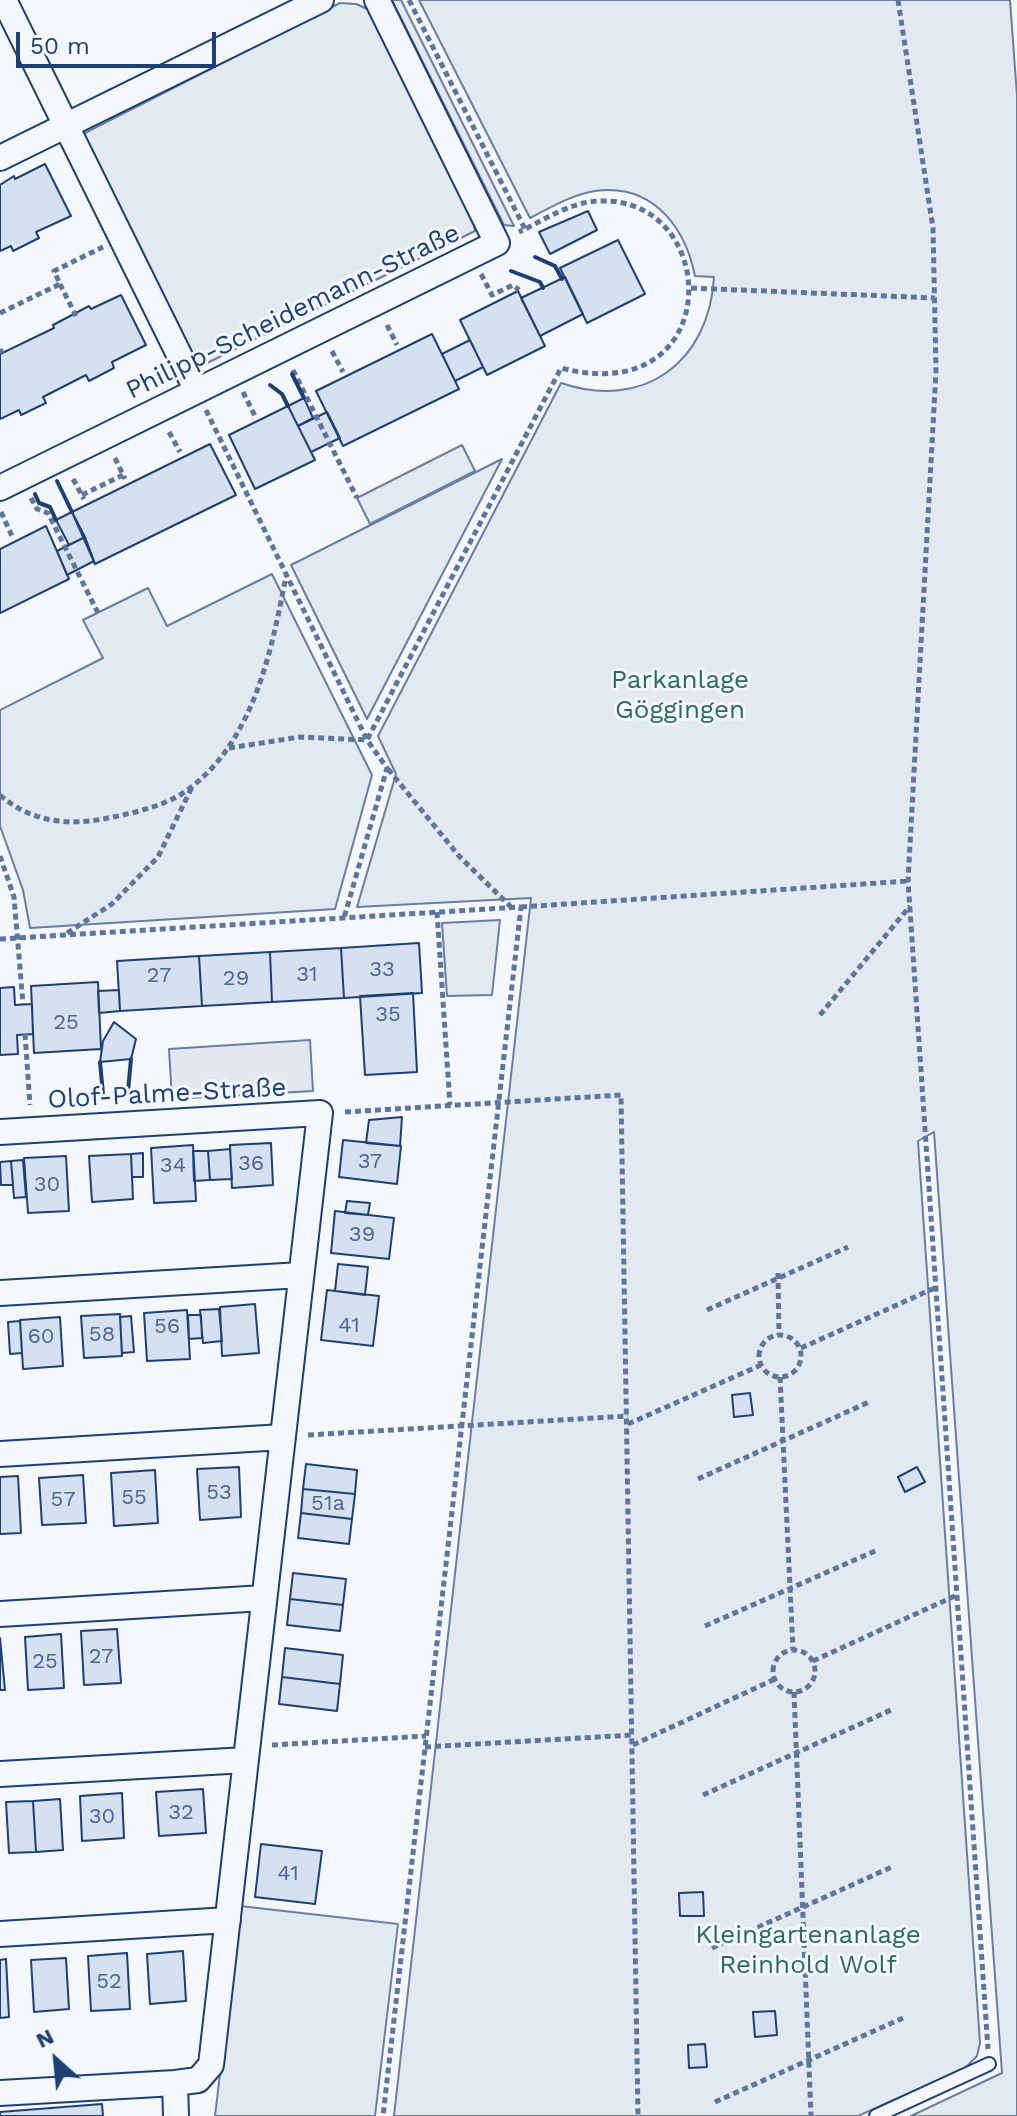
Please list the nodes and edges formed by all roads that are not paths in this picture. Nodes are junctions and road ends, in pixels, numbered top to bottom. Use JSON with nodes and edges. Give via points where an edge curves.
{"nodes":[{"id":1,"x":4,"y":0,"type":"edge"},
{"id":2,"x":321,"y":0,"type":"edge"},
{"id":3,"x":377,"y":0,"type":"edge"},
{"id":4,"x":66,"y":126,"type":"junction"},
{"id":5,"x":0,"y":158,"type":"edge"},
{"id":6,"x":197,"y":391,"type":"junction"},
{"id":7,"x":10,"y":483,"type":"edge"},
{"id":8,"x":0,"y":1132,"type":"edge"},
{"id":9,"x":301,"y":1275,"type":"junction"},
{"id":10,"x":0,"y":1293,"type":"edge"},
{"id":11,"x":283,"y":1437,"type":"junction"},
{"id":12,"x":0,"y":1454,"type":"edge"},
{"id":13,"x":264,"y":1598,"type":"junction"},
{"id":14,"x":0,"y":1614,"type":"edge"},
{"id":15,"x":247,"y":1753,"type":"junction"},
{"id":16,"x":0,"y":1774,"type":"edge"},
{"id":17,"x":228,"y":1920,"type":"junction"},
{"id":18,"x":0,"y":1934,"type":"edge"},
{"id":19,"x":989,"y":2064,"type":"road end"},
{"id":20,"x":175,"y":2083,"type":"junction"},
{"id":21,"x":0,"y":2093,"type":"edge"},
{"id":22,"x":176,"y":2116,"type":"edge"},
{"id":23,"x":876,"y":2116,"type":"edge"}],
"edges":[{"from":1,"to":4,"type":"street"},
{"from":2,"to":4,"type":"street"},
{"from":3,"to":6,"type":"street","name":"Philipp-Scheidemann-Straße","via":[[497,243]]},
{"from":4,"to":5,"type":"street"},
{"from":4,"to":6,"type":"street"},
{"from":6,"to":7,"type":"street","name":"Philipp-Scheidemann-Straße"},
{"from":8,"to":9,"type":"street","name":"Olof-Palme-Straße","via":[[320,1113]]},
{"from":9,"to":10,"type":"street"},
{"from":9,"to":11,"type":"street","name":"Olof-Palme-Straße"},
{"from":11,"to":12,"type":"street"},
{"from":11,"to":13,"type":"street","name":"Olof-Palme-Straße"},
{"from":13,"to":14,"type":"street"},
{"from":13,"to":15,"type":"street","name":"Olof-Palme-Straße"},
{"from":15,"to":16,"type":"street"},
{"from":15,"to":17,"type":"street","name":"Olof-Palme-Straße"},
{"from":17,"to":18,"type":"street"},
{"from":17,"to":20,"type":"street","name":"Olof-Palme-Straße","via":[[211,2065],[198,2080]]},
{"from":19,"to":23,"type":"lane"},
{"from":20,"to":21,"type":"street"},
{"from":20,"to":22,"type":"street"}]}
